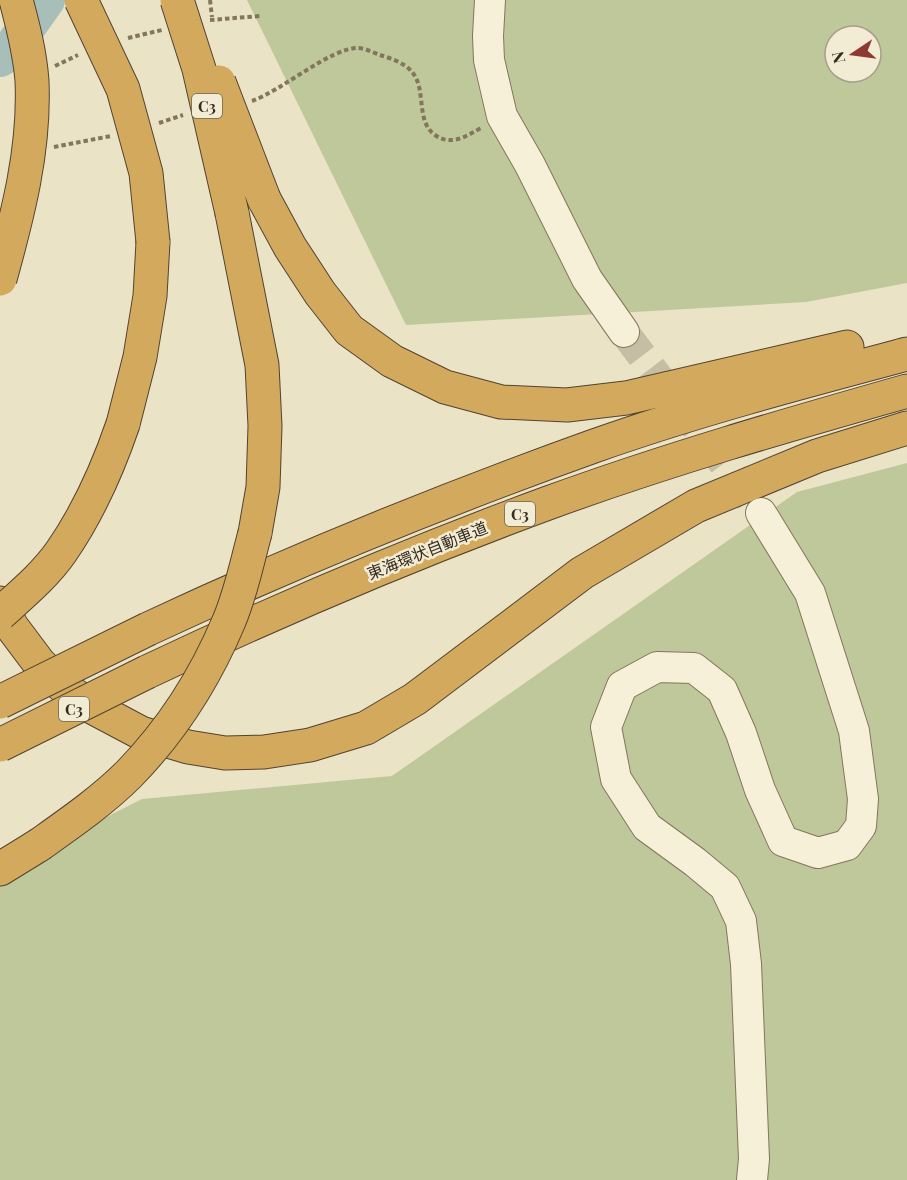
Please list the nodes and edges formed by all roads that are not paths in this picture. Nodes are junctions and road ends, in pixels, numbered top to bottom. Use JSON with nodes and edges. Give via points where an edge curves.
{"nodes":[{"id":1,"x":16,"y":0,"type":"edge"},
{"id":2,"x":81,"y":0,"type":"edge"},
{"id":3,"x":177,"y":0,"type":"edge"},
{"id":4,"x":490,"y":0,"type":"edge"},
{"id":5,"x":198,"y":4,"type":"edge"},
{"id":6,"x":0,"y":279,"type":"edge"},
{"id":7,"x":624,"y":332,"type":"tunnel mouth"},
{"id":8,"x":907,"y":333,"type":"edge"},
{"id":9,"x":907,"y":354,"type":"edge"},
{"id":10,"x":907,"y":391,"type":"edge"},
{"id":11,"x":907,"y":428,"type":"edge"},
{"id":12,"x":761,"y":513,"type":"tunnel mouth"},
{"id":13,"x":0,"y":603,"type":"edge"},
{"id":14,"x":0,"y":614,"type":"edge"},
{"id":15,"x":0,"y":702,"type":"edge"},
{"id":16,"x":0,"y":745,"type":"edge"},
{"id":17,"x":0,"y":869,"type":"edge"},
{"id":18,"x":752,"y":1180,"type":"edge"}],
"edges":[{"from":1,"to":6,"type":"highway","bridge":true,"via":[[32,79],[32,117],[20,206]]},
{"from":2,"to":14,"type":"highway","bridge":true,"via":[[123,89],[146,173],[153,243],[150,296],[140,357],[109,465],[61,553]]},
{"from":3,"to":17,"type":"highway","number":"C3","bridge":true,"via":[[199,69],[262,365],[263,487],[255,533],[229,620],[199,682],[165,734],[128,775],[84,813]]},
{"from":4,"to":7,"type":"street","via":[[489,60],[502,116],[587,279]]},
{"from":5,"to":8,"type":"highway","number":"C3","bridge":true,"via":[[205,44],[264,199],[290,247],[349,330],[392,362],[445,387],[501,402],[567,405],[626,398]]},
{"from":9,"to":15,"type":"highway","number":"C3","bridge":true,"via":[[736,401],[595,446],[228,592]]},
{"from":10,"to":16,"type":"highway","name":"東海環状自動車道","number":"C3","bridge":true,"via":[[698,453],[424,551],[236,630]]},
{"from":11,"to":13,"type":"highway","via":[[817,456],[696,506],[582,573],[415,699],[366,728],[310,744],[264,752],[225,753],[141,733],[67,690],[39,663],[12,627]]},
{"from":12,"to":18,"type":"street","via":[[810,592],[854,731],[863,800],[861,826],[847,845],[818,853],[783,841],[722,690],[694,668],[657,667],[622,686],[606,727],[616,779],[647,827],[725,887],[741,921],[747,987]]}]}
